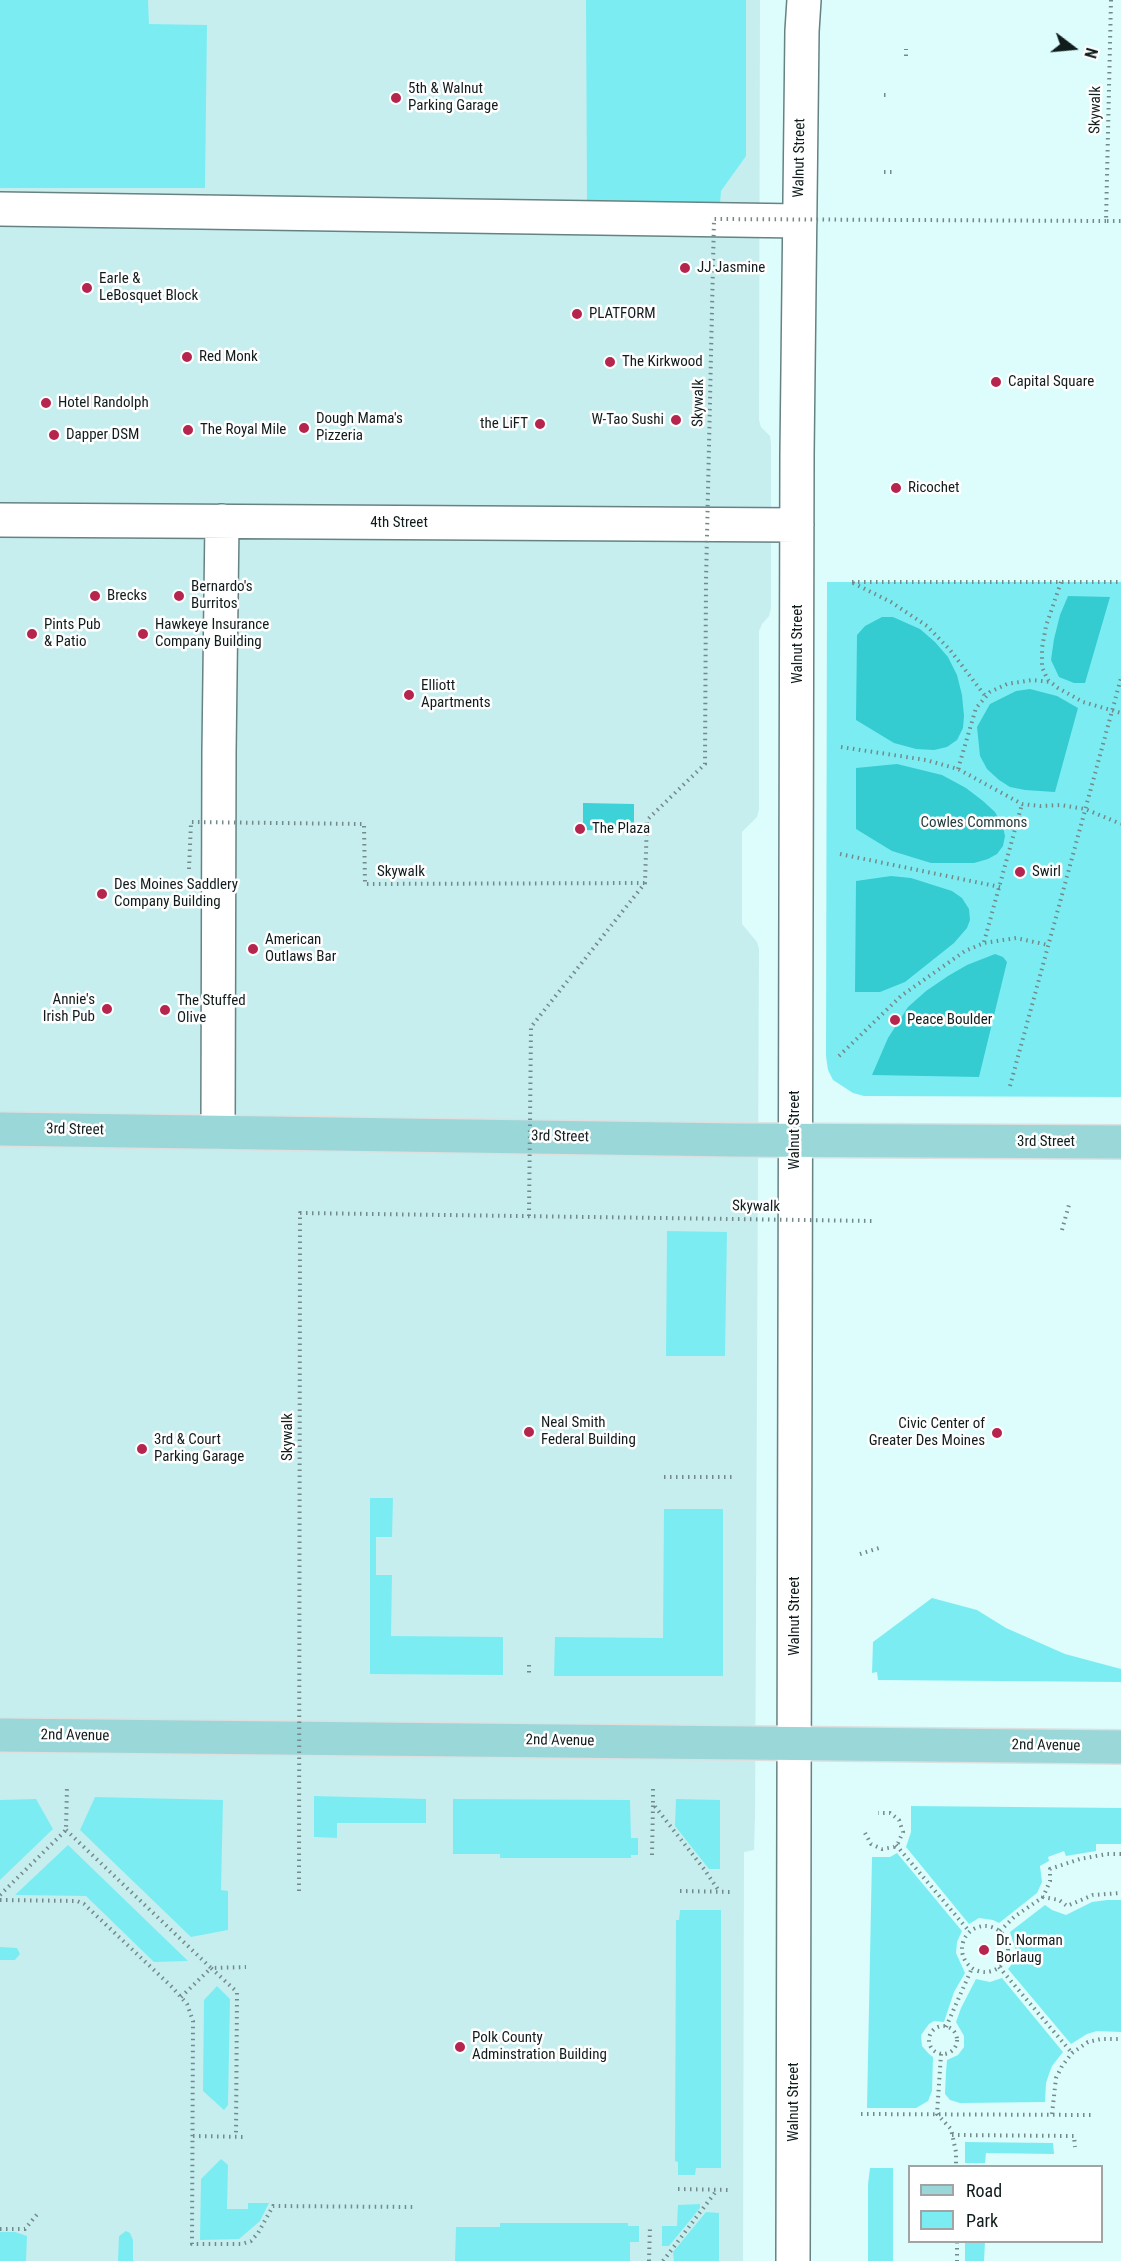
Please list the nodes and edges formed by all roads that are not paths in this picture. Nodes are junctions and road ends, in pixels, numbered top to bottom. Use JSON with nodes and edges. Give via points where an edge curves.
{"nodes":[{"id":1,"x":804,"y":0,"type":"edge"},
{"id":2,"x":0,"y":209,"type":"edge"},
{"id":3,"x":800,"y":221,"type":"junction"},
{"id":4,"x":0,"y":520,"type":"edge"},
{"id":5,"x":222,"y":521,"type":"junction"},
{"id":6,"x":797,"y":525,"type":"junction"},
{"id":7,"x":0,"y":1129,"type":"edge"},
{"id":8,"x":218,"y":1132,"type":"junction"},
{"id":9,"x":795,"y":1140,"type":"junction"},
{"id":10,"x":1121,"y":1142,"type":"edge"},
{"id":11,"x":0,"y":1735,"type":"edge"},
{"id":12,"x":795,"y":1743,"type":"junction"},
{"id":13,"x":1121,"y":1747,"type":"edge"},
{"id":14,"x":793,"y":2261,"type":"edge"}],
"edges":[{"from":1,"to":3,"type":"street","name":"Walnut Street"},
{"from":2,"to":3,"type":"street"},
{"from":3,"to":6,"type":"street","name":"Walnut Street"},
{"from":4,"to":5,"type":"street","name":"4th Street"},
{"from":5,"to":6,"type":"street","name":"4th Street"},
{"from":5,"to":8,"type":"street"},
{"from":6,"to":9,"type":"street","name":"Walnut Street"},
{"from":7,"to":8,"type":"main road","name":"3rd Street"},
{"from":8,"to":9,"type":"main road","name":"3rd Street"},
{"from":9,"to":10,"type":"main road","name":"3rd Street"},
{"from":9,"to":12,"type":"street","name":"Walnut Street"},
{"from":11,"to":12,"type":"main road","name":"2nd Avenue"},
{"from":12,"to":13,"type":"main road","name":"2nd Avenue"},
{"from":12,"to":14,"type":"street","name":"Walnut Street"}]}
